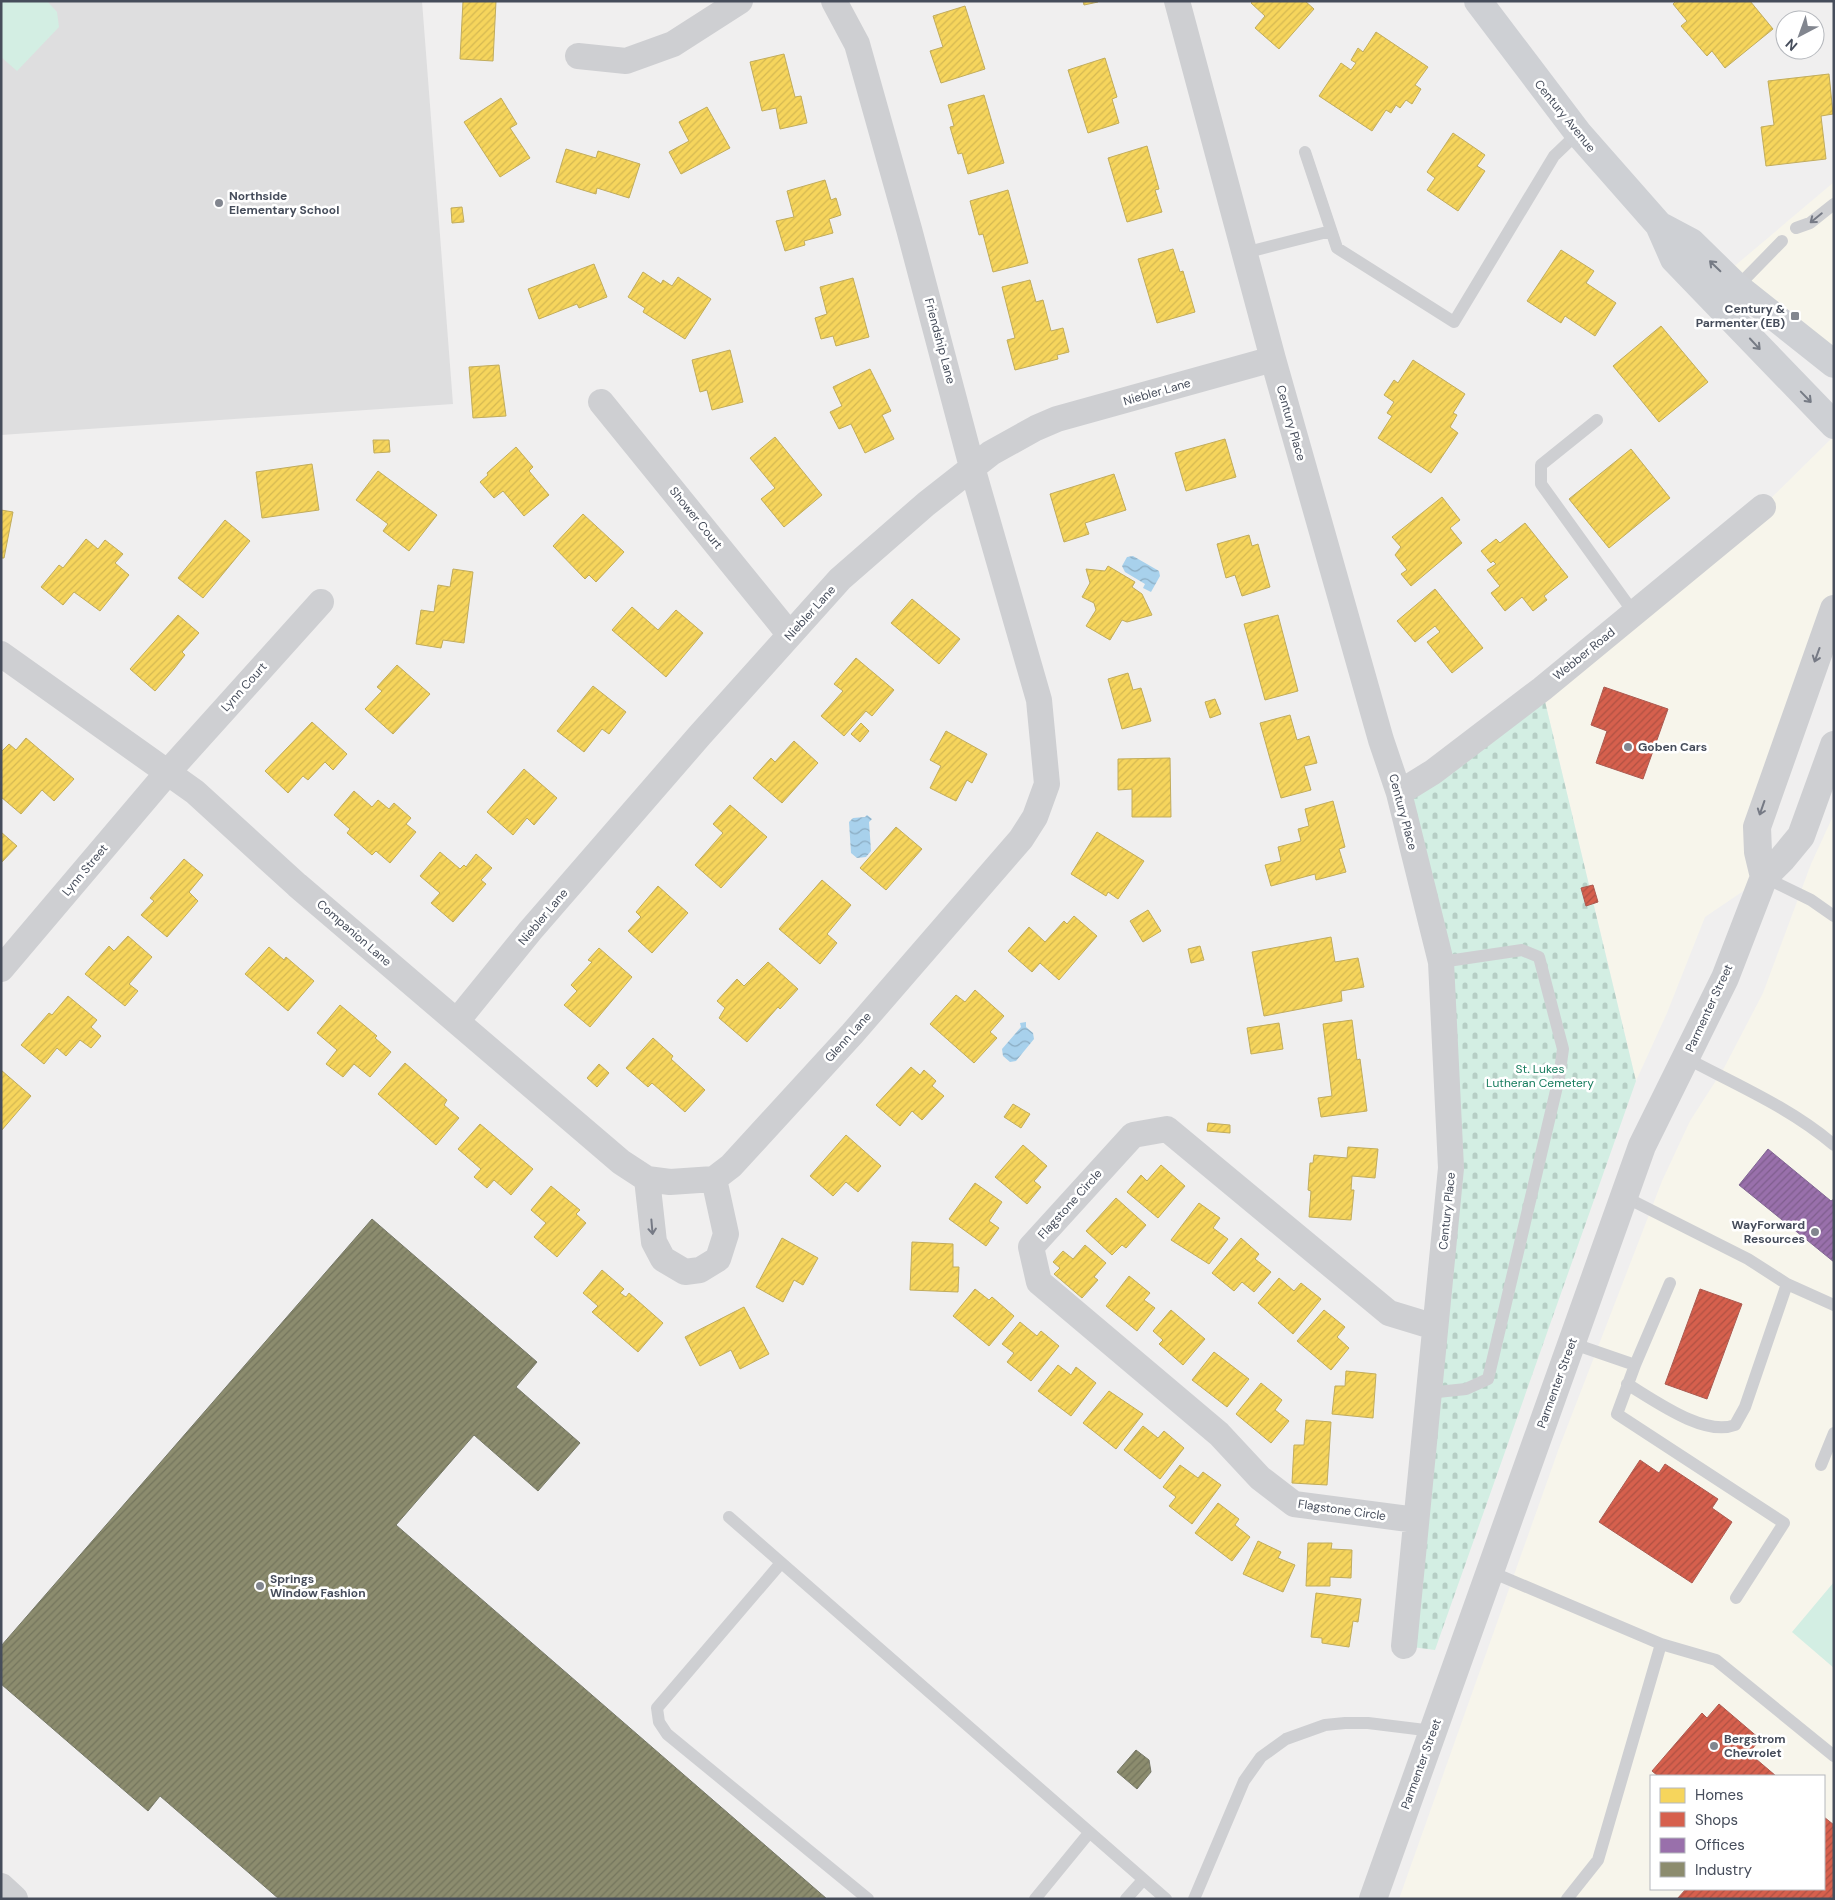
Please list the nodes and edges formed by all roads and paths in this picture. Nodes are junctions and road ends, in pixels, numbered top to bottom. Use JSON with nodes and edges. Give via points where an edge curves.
{"nodes":[{"id":1,"x":740,"y":1,"type":"edge"},
{"id":2,"x":834,"y":1,"type":"edge"},
{"id":3,"x":1177,"y":1,"type":"edge"},
{"id":4,"x":1478,"y":1,"type":"edge"},
{"id":5,"x":578,"y":56,"type":"dead end"},
{"id":6,"x":1578,"y":133,"type":"junction"},
{"id":7,"x":1305,"y":152,"type":"dead end"},
{"id":8,"x":1834,"y":204,"type":"edge"},
{"id":9,"x":1658,"y":225,"type":"junction"},
{"id":10,"x":1796,"y":228,"type":"dead end"},
{"id":11,"x":1331,"y":231,"type":"junction"},
{"id":12,"x":1782,"y":241,"type":"dead end"},
{"id":13,"x":1244,"y":253,"type":"junction"},
{"id":14,"x":1737,"y":287,"type":"junction"},
{"id":15,"x":1273,"y":359,"type":"junction"},
{"id":16,"x":1834,"y":364,"type":"edge"},
{"id":17,"x":602,"y":402,"type":"dead end"},
{"id":18,"x":1596,"y":420,"type":"dead end"},
{"id":19,"x":1834,"y":426,"type":"edge"},
{"id":20,"x":972,"y":467,"type":"junction"},
{"id":21,"x":1762,"y":507,"type":"dead end"},
{"id":22,"x":321,"y":602,"type":"dead end"},
{"id":23,"x":1834,"y":609,"type":"edge"},
{"id":24,"x":1634,"y":613,"type":"junction"},
{"id":25,"x":790,"y":635,"type":"junction"},
{"id":26,"x":1,"y":654,"type":"edge"},
{"id":27,"x":1035,"y":686,"type":"joint"},
{"id":28,"x":1834,"y":745,"type":"edge"},
{"id":29,"x":168,"y":772,"type":"junction"},
{"id":30,"x":1399,"y":793,"type":"junction"},
{"id":31,"x":1764,"y":877,"type":"junction"},
{"id":32,"x":1834,"y":916,"type":"edge"},
{"id":33,"x":1442,"y":962,"type":"junction"},
{"id":34,"x":1,"y":969,"type":"edge"},
{"id":35,"x":457,"y":1022,"type":"junction"},
{"id":36,"x":1686,"y":1058,"type":"junction"},
{"id":37,"x":1834,"y":1145,"type":"edge"},
{"id":38,"x":647,"y":1179,"type":"junction"},
{"id":39,"x":714,"y":1179,"type":"junction"},
{"id":40,"x":1624,"y":1196,"type":"junction"},
{"id":41,"x":1670,"y":1284,"type":"dead end"},
{"id":42,"x":1787,"y":1284,"type":"junction"},
{"id":43,"x":1834,"y":1305,"type":"edge"},
{"id":44,"x":1435,"y":1326,"type":"junction"},
{"id":45,"x":1571,"y":1343,"type":"junction"},
{"id":46,"x":1635,"y":1365,"type":"junction"},
{"id":47,"x":1627,"y":1384,"type":"junction"},
{"id":48,"x":1428,"y":1393,"type":"junction"},
{"id":49,"x":1834,"y":1433,"type":"edge"},
{"id":50,"x":1821,"y":1465,"type":"dead end"},
{"id":51,"x":729,"y":1517,"type":"dead end"},
{"id":52,"x":1416,"y":1520,"type":"junction"},
{"id":53,"x":781,"y":1563,"type":"junction"},
{"id":54,"x":1489,"y":1571,"type":"junction"},
{"id":55,"x":1736,"y":1598,"type":"dead end"},
{"id":56,"x":1661,"y":1644,"type":"junction"},
{"id":57,"x":1404,"y":1646,"type":"dead end"},
{"id":58,"x":1433,"y":1731,"type":"junction"},
{"id":59,"x":1834,"y":1756,"type":"edge"},
{"id":60,"x":1089,"y":1833,"type":"junction"},
{"id":61,"x":1142,"y":1880,"type":"junction"},
{"id":62,"x":1,"y":1887,"type":"edge"},
{"id":63,"x":14,"y":1899,"type":"edge"},
{"id":64,"x":868,"y":1899,"type":"edge"},
{"id":65,"x":1035,"y":1899,"type":"edge"},
{"id":66,"x":1126,"y":1899,"type":"edge"},
{"id":67,"x":1166,"y":1899,"type":"edge"},
{"id":68,"x":1194,"y":1899,"type":"edge"},
{"id":69,"x":1373,"y":1899,"type":"edge"},
{"id":70,"x":1567,"y":1899,"type":"edge"}],
"edges":[{"from":1,"to":5,"type":"street","via":[[672,44],[626,61]]},
{"from":2,"to":20,"type":"street","name":"Friendship Lane","via":[[857,44]]},
{"from":3,"to":13,"type":"street","name":"Century Place"},
{"from":4,"to":6,"type":"main road","name":"Century Avenue"},
{"from":6,"to":9,"type":"main road","name":"Century Avenue"},
{"from":6,"to":11,"type":"lane","via":[[1554,156],[1454,322],[1337,248]]},
{"from":7,"to":11,"type":"lane"},
{"from":8,"to":10,"type":"lane","one_way":true,"via":[[1810,223]]},
{"from":14,"to":9,"type":"main road","name":"Century Avenue","one_way":true,"via":[[1691,242]]},
{"from":9,"to":19,"type":"main road","name":"Century Avenue","one_way":true,"via":[[1674,259]]},
{"from":11,"to":13,"type":"lane"},
{"from":12,"to":14,"type":"lane"},
{"from":13,"to":15,"type":"street","name":"Century Place"},
{"from":14,"to":16,"type":"main road","name":"Century Avenue"},
{"from":15,"to":20,"type":"street","name":"Niebler Lane","via":[[1057,419],[1002,447]]},
{"from":15,"to":30,"type":"street","name":"Century Place"},
{"from":17,"to":25,"type":"street","name":"Shower Court"},
{"from":18,"to":24,"type":"lane","via":[[1541,465],[1541,484]]},
{"from":20,"to":25,"type":"street","name":"Niebler Lane","via":[[840,579]]},
{"from":20,"to":27,"type":"street","name":"Friendship Lane"},
{"from":21,"to":24,"type":"street","name":"Webber Road"},
{"from":22,"to":29,"type":"street","name":"Lynn Court"},
{"from":23,"to":31,"type":"street","one_way":true,"via":[[1757,827]]},
{"from":24,"to":30,"type":"street","name":"Webber Road","via":[[1542,689],[1433,772]]},
{"from":25,"to":35,"type":"street","name":"Niebler Lane","via":[[530,931]]},
{"from":26,"to":29,"type":"street","name":"Companion Lane"},
{"from":27,"to":39,"type":"street","name":"Glenn Lane","via":[[1048,784],[1035,817],[1021,839],[852,1034],[731,1166]]},
{"from":28,"to":31,"type":"street","name":"Parmenter Street","via":[[1801,836]]},
{"from":29,"to":34,"type":"street","name":"Lynn Street"},
{"from":29,"to":35,"type":"street","name":"Companion Lane","via":[[195,792]]},
{"from":30,"to":33,"type":"street","name":"Century Place"},
{"from":31,"to":32,"type":"lane","via":[[1811,900]]},
{"from":31,"to":36,"type":"street","name":"Parmenter Street","via":[[1725,978]]},
{"from":33,"to":44,"type":"street","name":"Century Place","via":[[1451,1168]]},
{"from":33,"to":48,"type":"lane","via":[[1522,950],[1539,957],[1563,1050],[1488,1379],[1466,1389]]},
{"from":35,"to":38,"type":"street","name":"Companion Lane","via":[[621,1162]]},
{"from":36,"to":37,"type":"lane","via":[[1773,1105]]},
{"from":36,"to":40,"type":"street","name":"Parmenter Street","via":[[1647,1134]]},
{"from":38,"to":39,"type":"street","name":"Companion Lane","via":[[670,1182]]},
{"from":38,"to":39,"type":"street","one_way":true,"via":[[654,1242],[664,1259],[685,1272],[700,1270],[718,1259],[726,1234]]},
{"from":40,"to":42,"type":"lane","via":[[1748,1258]]},
{"from":40,"to":45,"type":"street","name":"Parmenter Street"},
{"from":41,"to":46,"type":"lane"},
{"from":42,"to":43,"type":"lane"},
{"from":42,"to":47,"type":"lane","via":[[1745,1407],[1735,1425],[1727,1428],[1707,1426],[1671,1410]]},
{"from":44,"to":48,"type":"street","name":"Century Place"},
{"from":44,"to":52,"type":"street","name":"Flagstone Circle","via":[[1389,1313],[1167,1130],[1133,1135],[1031,1247],[1040,1282],[1220,1434],[1260,1478],[1294,1504]]},
{"from":45,"to":46,"type":"lane"},
{"from":45,"to":54,"type":"street","name":"Parmenter Street"},
{"from":46,"to":47,"type":"lane"},
{"from":47,"to":55,"type":"lane","via":[[1617,1414],[1784,1523]]},
{"from":48,"to":52,"type":"street","name":"Century Place"},
{"from":49,"to":50,"type":"lane"},
{"from":51,"to":53,"type":"lane"},
{"from":52,"to":57,"type":"street","name":"Century Place"},
{"from":53,"to":60,"type":"lane"},
{"from":53,"to":64,"type":"lane","via":[[657,1708],[659,1722],[667,1734]]},
{"from":54,"to":56,"type":"lane"},
{"from":54,"to":58,"type":"street","name":"Parmenter Street"},
{"from":56,"to":59,"type":"lane","via":[[1716,1660]]},
{"from":56,"to":70,"type":"lane","via":[[1598,1860]]},
{"from":58,"to":68,"type":"lane","via":[[1345,1722],[1316,1727],[1286,1739],[1261,1757],[1244,1781]]},
{"from":58,"to":69,"type":"street","name":"Parmenter Street"},
{"from":60,"to":61,"type":"lane"},
{"from":60,"to":65,"type":"lane"},
{"from":61,"to":66,"type":"lane"},
{"from":61,"to":67,"type":"lane"},
{"from":62,"to":63,"type":"street"}]}
